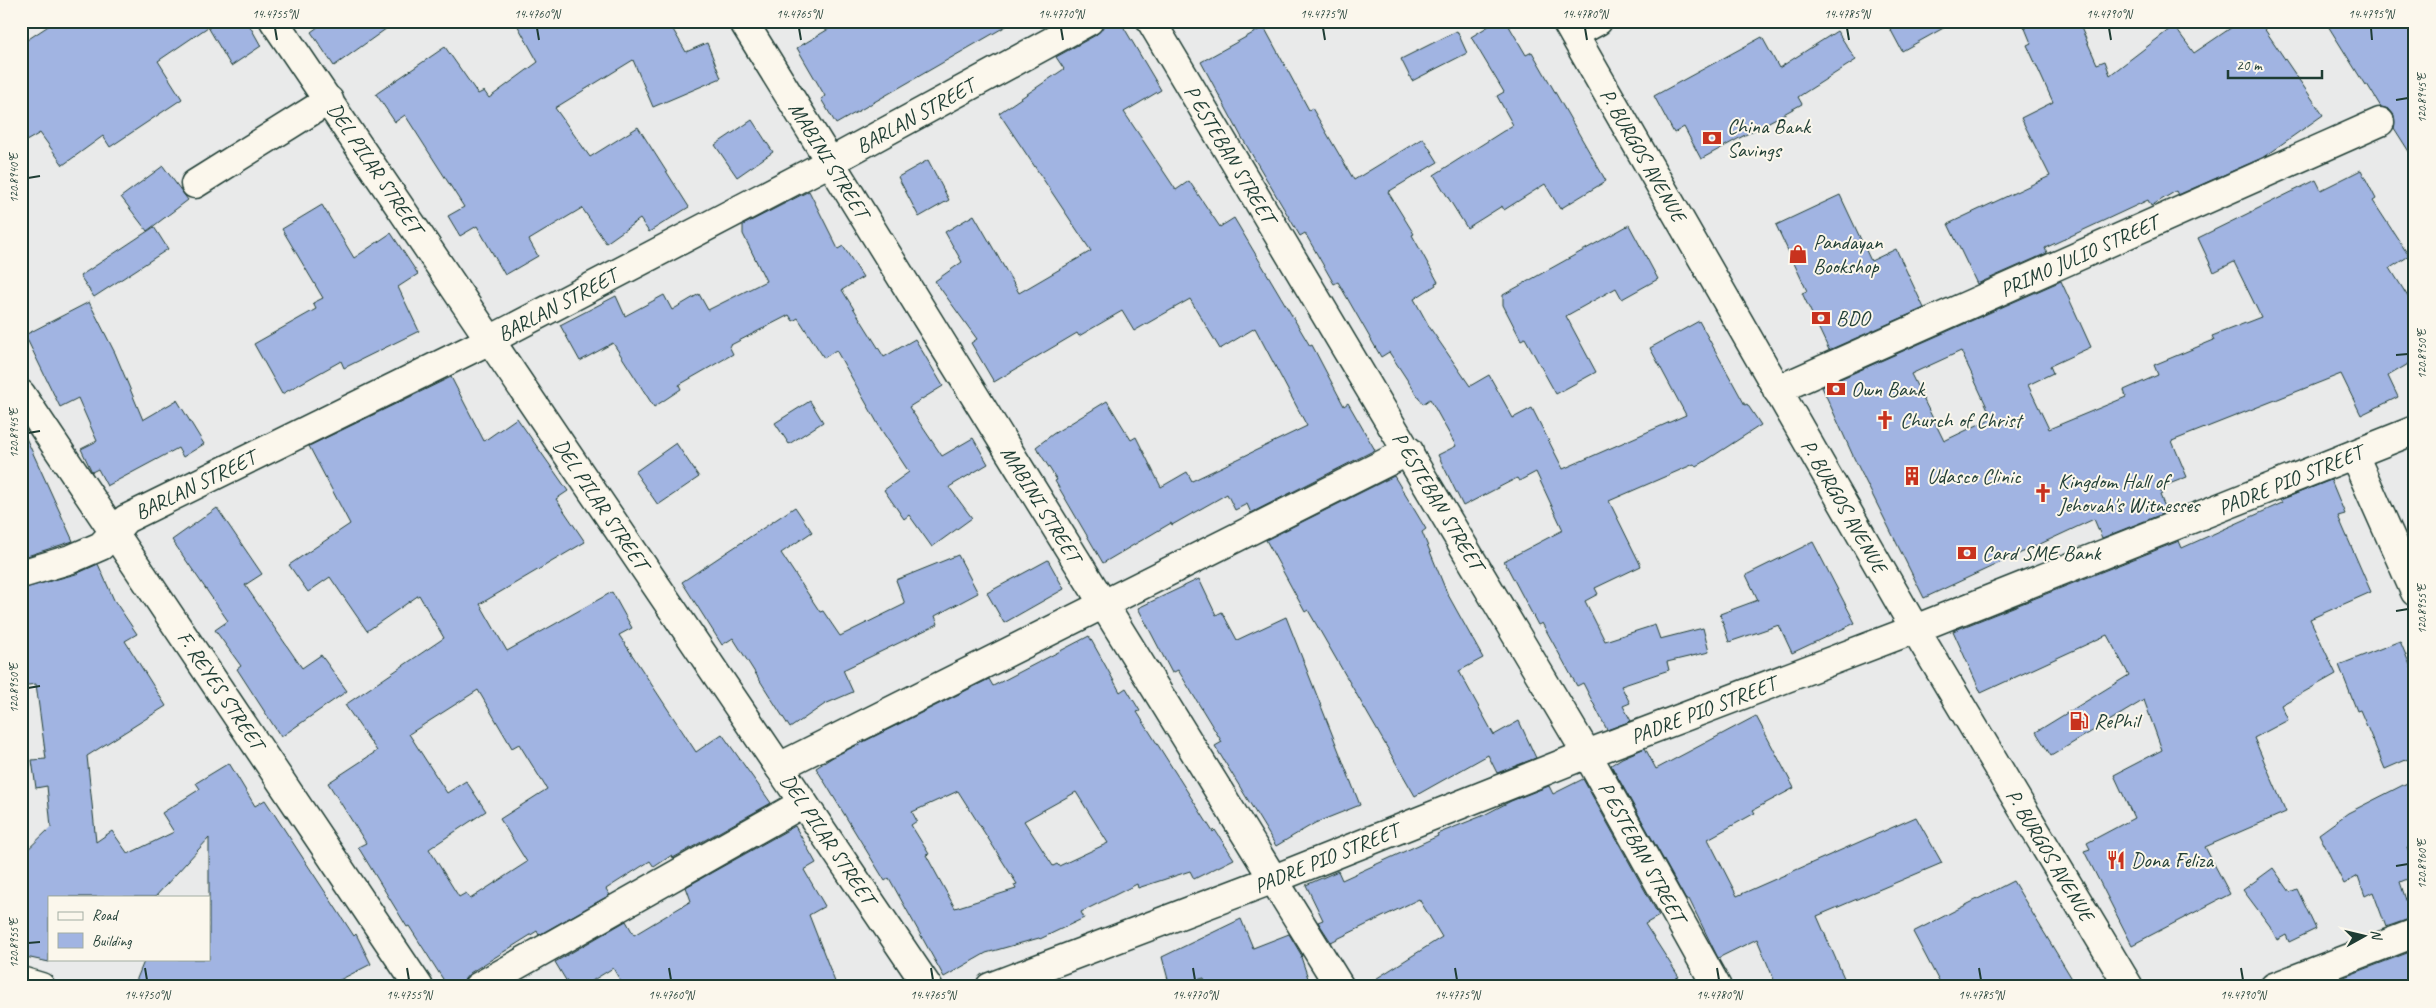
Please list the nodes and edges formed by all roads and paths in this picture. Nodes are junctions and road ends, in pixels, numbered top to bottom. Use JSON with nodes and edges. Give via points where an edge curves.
{"nodes":[{"id":1,"x":274,"y":21,"type":"edge"},
{"id":2,"x":743,"y":21,"type":"edge"},
{"id":3,"x":1089,"y":21,"type":"edge"},
{"id":4,"x":1151,"y":21,"type":"edge"},
{"id":5,"x":1598,"y":21,"type":"edge"},
{"id":6,"x":1570,"y":28,"type":"edge"},
{"id":7,"x":329,"y":100,"type":"junction"},
{"id":8,"x":2380,"y":122,"type":"dead end"},
{"id":9,"x":830,"y":162,"type":"junction"},
{"id":10,"x":195,"y":184,"type":"dead end"},
{"id":11,"x":490,"y":340,"type":"junction"},
{"id":12,"x":1777,"y":390,"type":"junction"},
{"id":13,"x":21,"y":394,"type":"edge"},
{"id":14,"x":2415,"y":430,"type":"edge"},
{"id":15,"x":1409,"y":451,"type":"junction"},
{"id":16,"x":2354,"y":455,"type":"junction"},
{"id":17,"x":115,"y":531,"type":"junction"},
{"id":18,"x":21,"y":574,"type":"edge"},
{"id":19,"x":2415,"y":592,"type":"edge"},
{"id":20,"x":1103,"y":604,"type":"junction"},
{"id":21,"x":1914,"y":629,"type":"junction"},
{"id":22,"x":1587,"y":754,"type":"junction"},
{"id":23,"x":779,"y":767,"type":"junction"},
{"id":24,"x":803,"y":803,"type":"junction"},
{"id":25,"x":1274,"y":879,"type":"junction"},
{"id":26,"x":2415,"y":932,"type":"edge"},
{"id":27,"x":21,"y":981,"type":"edge"},
{"id":28,"x":41,"y":987,"type":"edge"},
{"id":29,"x":419,"y":987,"type":"edge"},
{"id":30,"x":478,"y":987,"type":"edge"},
{"id":31,"x":928,"y":987,"type":"edge"},
{"id":32,"x":990,"y":987,"type":"edge"},
{"id":33,"x":1340,"y":987,"type":"edge"},
{"id":34,"x":1717,"y":987,"type":"edge"},
{"id":35,"x":2128,"y":987,"type":"edge"},
{"id":36,"x":2274,"y":987,"type":"edge"}],
"edges":[{"from":1,"to":7,"type":"street","name":"DEL PILAR STREET"},
{"from":2,"to":9,"type":"street","name":"MABINI STREET"},
{"from":3,"to":9,"type":"street","name":"BARLAN STREET"},
{"from":4,"to":15,"type":"street","name":"P ESTEBAN STREET"},
{"from":5,"to":6,"type":"street"},
{"from":6,"to":12,"type":"street","name":"P. BURGOS AVENUE"},
{"from":7,"to":10,"type":"street"},
{"from":7,"to":11,"type":"street","name":"DEL PILAR STREET"},
{"from":8,"to":12,"type":"street","name":"PRIMO JULIO STREET"},
{"from":9,"to":11,"type":"street","name":"BARLAN STREET"},
{"from":9,"to":20,"type":"street","name":"MABINI STREET"},
{"from":11,"to":17,"type":"street","name":"BARLAN STREET","via":[[126,519]]},
{"from":11,"to":23,"type":"street","name":"DEL PILAR STREET"},
{"from":12,"to":21,"type":"street","name":"P. BURGOS AVENUE"},
{"from":13,"to":17,"type":"street","name":"F. REYES STREET"},
{"from":14,"to":16,"type":"street","name":"PADRE PIO STREET"},
{"from":15,"to":20,"type":"street"},
{"from":15,"to":22,"type":"street","name":"P ESTEBAN STREET"},
{"from":16,"to":19,"type":"street"},
{"from":16,"to":21,"type":"street","name":"PADRE PIO STREET"},
{"from":17,"to":18,"type":"street","name":"BARLAN STREET","via":[[101,546]]},
{"from":17,"to":29,"type":"street","name":"F. REYES STREET"},
{"from":20,"to":23,"type":"street"},
{"from":20,"to":25,"type":"street","name":"MABINI STREET"},
{"from":21,"to":22,"type":"street","name":"PADRE PIO STREET"},
{"from":21,"to":35,"type":"street","name":"P. BURGOS AVENUE"},
{"from":22,"to":25,"type":"street","name":"PADRE PIO STREET"},
{"from":22,"to":34,"type":"street","name":"P ESTEBAN STREET"},
{"from":23,"to":24,"type":"street","name":"DEL PILAR STREET"},
{"from":24,"to":30,"type":"street"},
{"from":24,"to":31,"type":"street","name":"DEL PILAR STREET"},
{"from":25,"to":32,"type":"street","name":"PADRE PIO STREET"},
{"from":25,"to":33,"type":"street","name":"MABINI STREET"},
{"from":26,"to":36,"type":"street"},
{"from":27,"to":28,"type":"street"}]}
